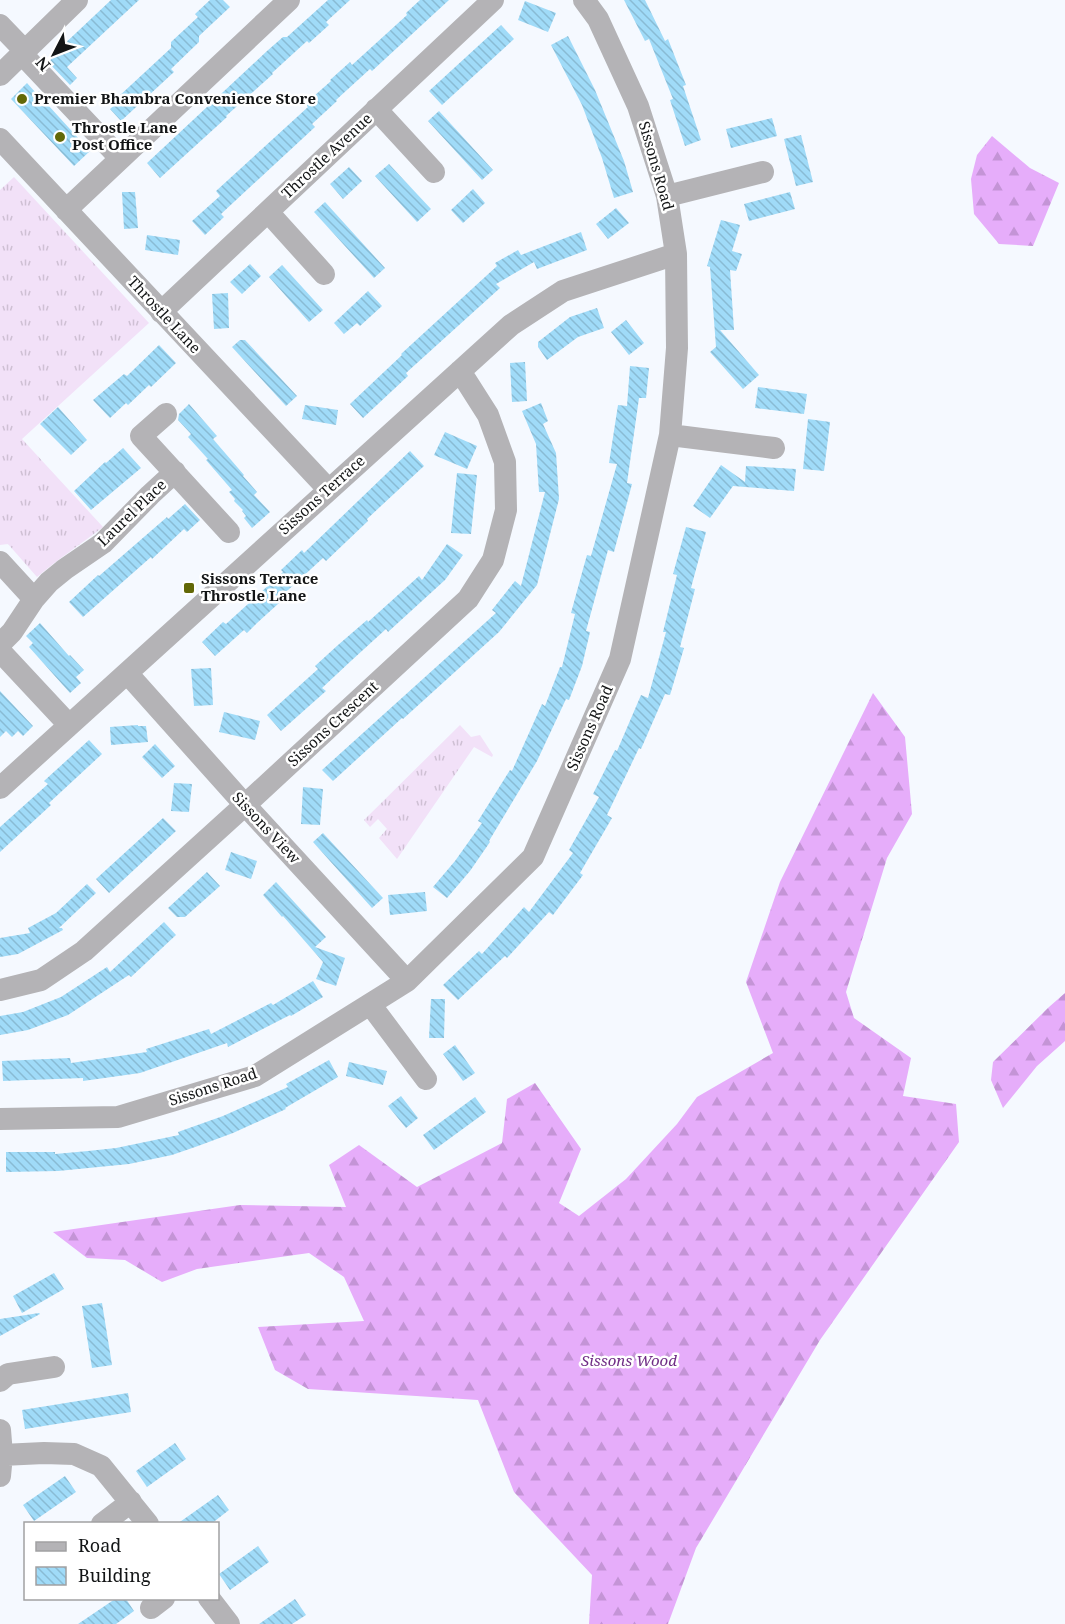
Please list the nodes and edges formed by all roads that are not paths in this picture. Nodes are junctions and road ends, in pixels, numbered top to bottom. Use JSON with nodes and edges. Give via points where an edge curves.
{"nodes":[{"id":1,"x":77,"y":0,"type":"edge"},
{"id":2,"x":289,"y":0,"type":"edge"},
{"id":3,"x":493,"y":0,"type":"edge"},
{"id":4,"x":584,"y":0,"type":"edge"},
{"id":5,"x":0,"y":25,"type":"edge"},
{"id":6,"x":24,"y":52,"type":"junction"},
{"id":7,"x":0,"y":75,"type":"edge"},
{"id":8,"x":376,"y":109,"type":"junction"},
{"id":9,"x":0,"y":140,"type":"edge"},
{"id":10,"x":120,"y":158,"type":"junction"},
{"id":11,"x":434,"y":172,"type":"dead end"},
{"id":12,"x":763,"y":172,"type":"dead end"},
{"id":13,"x":667,"y":196,"type":"junction"},
{"id":14,"x":66,"y":210,"type":"junction"},
{"id":15,"x":268,"y":212,"type":"junction"},
{"id":16,"x":676,"y":254,"type":"junction"},
{"id":17,"x":324,"y":274,"type":"dead end"},
{"id":18,"x":161,"y":312,"type":"junction"},
{"id":19,"x":460,"y":371,"type":"junction"},
{"id":20,"x":166,"y":414,"type":"dead end"},
{"id":21,"x":670,"y":435,"type":"junction"},
{"id":22,"x":774,"y":448,"type":"dead end"},
{"id":23,"x":175,"y":472,"type":"junction"},
{"id":24,"x":328,"y":489,"type":"junction"},
{"id":25,"x":229,"y":532,"type":"dead end"},
{"id":26,"x":0,"y":562,"type":"edge"},
{"id":27,"x":34,"y":599,"type":"junction"},
{"id":28,"x":0,"y":644,"type":"edge"},
{"id":29,"x":0,"y":651,"type":"edge"},
{"id":30,"x":127,"y":673,"type":"junction"},
{"id":31,"x":69,"y":725,"type":"junction"},
{"id":32,"x":0,"y":788,"type":"edge"},
{"id":33,"x":245,"y":805,"type":"junction"},
{"id":34,"x":407,"y":981,"type":"junction"},
{"id":35,"x":0,"y":990,"type":"edge"},
{"id":36,"x":370,"y":1004,"type":"junction"},
{"id":37,"x":426,"y":1079,"type":"dead end"},
{"id":38,"x":0,"y":1119,"type":"edge"},
{"id":39,"x":54,"y":1367,"type":"dead end"},
{"id":40,"x":0,"y":1381,"type":"edge"},
{"id":41,"x":0,"y":1430,"type":"edge"},
{"id":42,"x":1,"y":1465,"type":"edge"},
{"id":43,"x":131,"y":1502,"type":"junction"},
{"id":44,"x":105,"y":1522,"type":"edge"},
{"id":45,"x":146,"y":1522,"type":"edge"},
{"id":46,"x":210,"y":1600,"type":"edge"},
{"id":47,"x":229,"y":1624,"type":"edge"}],
"edges":[{"from":1,"to":6,"type":"street"},
{"from":2,"to":10,"type":"street"},
{"from":3,"to":8,"type":"street","name":"Throstle Avenue"},
{"from":4,"to":13,"type":"street","name":"Sissons Road","via":[[598,19],[638,106]]},
{"from":5,"to":6,"type":"street"},
{"from":6,"to":7,"type":"street"},
{"from":6,"to":10,"type":"street"},
{"from":8,"to":11,"type":"street"},
{"from":8,"to":15,"type":"street","name":"Throstle Avenue"},
{"from":9,"to":14,"type":"street","name":"Throstle Lane"},
{"from":10,"to":14,"type":"street"},
{"from":12,"to":13,"type":"street"},
{"from":13,"to":16,"type":"street","name":"Sissons Road"},
{"from":14,"to":18,"type":"street","name":"Throstle Lane"},
{"from":15,"to":17,"type":"street"},
{"from":15,"to":18,"type":"street","name":"Throstle Avenue"},
{"from":16,"to":19,"type":"street","name":"Sissons Terrace","via":[[563,291],[511,325]]},
{"from":16,"to":21,"type":"street","name":"Sissons Road","via":[[677,348]]},
{"from":18,"to":24,"type":"street","name":"Throstle Lane"},
{"from":19,"to":24,"type":"street","name":"Sissons Terrace"},
{"from":19,"to":33,"type":"street","name":"Sissons Crescent","via":[[488,415],[505,462],[506,510],[494,560],[468,599]]},
{"from":20,"to":23,"type":"street","name":"Laurel Place","via":[[141,436]]},
{"from":21,"to":22,"type":"street"},
{"from":21,"to":34,"type":"street","name":"Sissons Road","via":[[620,659],[533,856]]},
{"from":23,"to":25,"type":"street","name":"Laurel Place"},
{"from":23,"to":27,"type":"street","name":"Laurel Place","via":[[104,543],[65,569]]},
{"from":24,"to":30,"type":"street","name":"Sissons Terrace"},
{"from":26,"to":27,"type":"street"},
{"from":27,"to":28,"type":"street","name":"Laurel Place"},
{"from":29,"to":31,"type":"street"},
{"from":30,"to":31,"type":"street","name":"Sissons Terrace"},
{"from":30,"to":33,"type":"street","name":"Sissons View"},
{"from":31,"to":32,"type":"street","name":"Sissons Terrace"},
{"from":33,"to":34,"type":"street","name":"Sissons View"},
{"from":33,"to":35,"type":"street","name":"Sissons Crescent","via":[[84,951],[41,980]]},
{"from":34,"to":36,"type":"street","name":"Sissons Road"},
{"from":36,"to":37,"type":"street"},
{"from":36,"to":38,"type":"street","name":"Sissons Road","via":[[255,1076],[118,1117]]},
{"from":39,"to":40,"type":"street","via":[[8,1374]]},
{"from":41,"to":42,"type":"street"},
{"from":42,"to":43,"type":"street","via":[[44,1453],[74,1454],[101,1466]]},
{"from":43,"to":44,"type":"street"},
{"from":43,"to":45,"type":"street"},
{"from":46,"to":47,"type":"street"}]}
